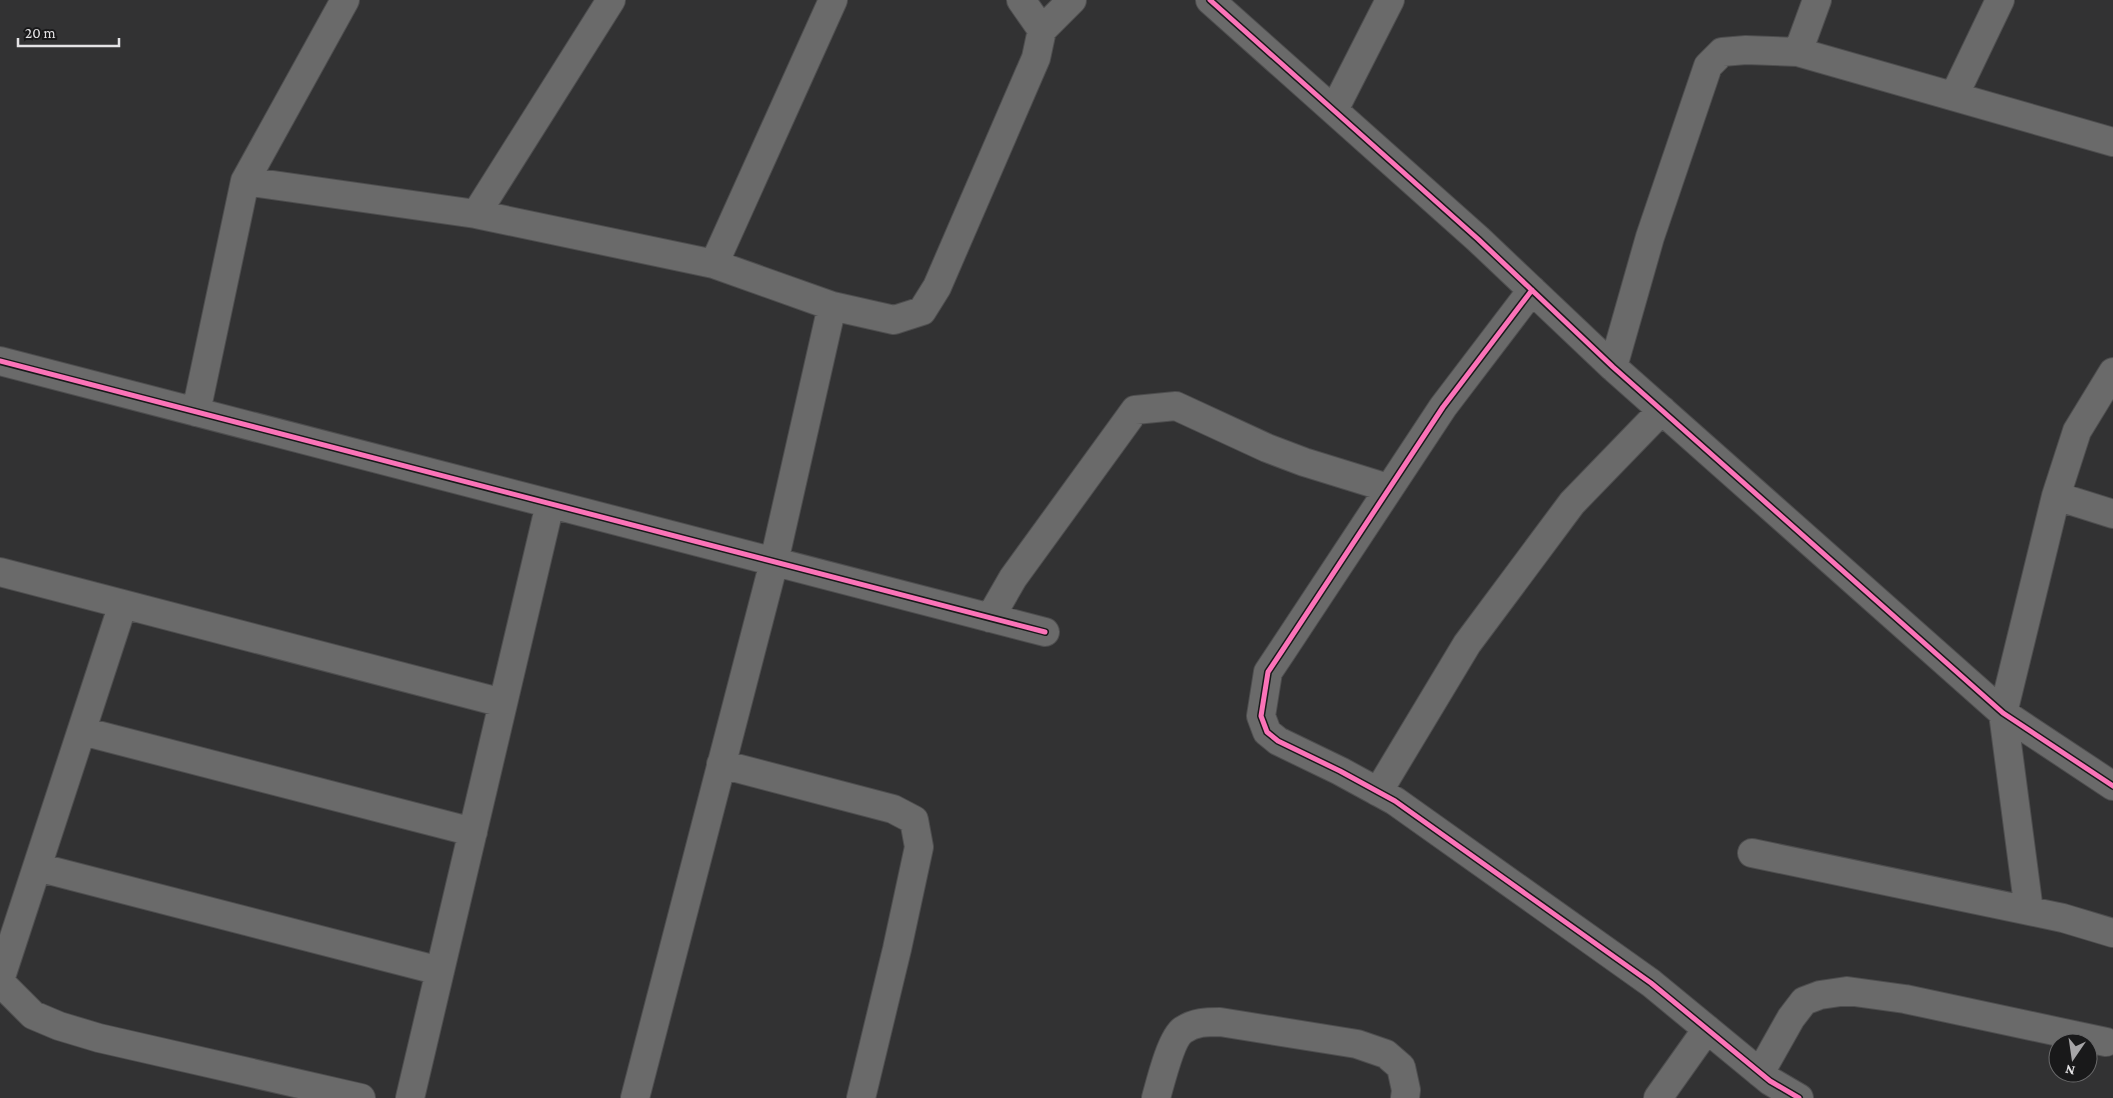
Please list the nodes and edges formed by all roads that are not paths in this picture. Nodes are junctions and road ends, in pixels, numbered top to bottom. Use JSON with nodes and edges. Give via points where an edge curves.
{"nodes":[{"id":1,"x":345,"y":0,"type":"edge"},
{"id":2,"x":611,"y":0,"type":"edge"},
{"id":3,"x":833,"y":0,"type":"edge"},
{"id":4,"x":1020,"y":0,"type":"edge"},
{"id":5,"x":1072,"y":0,"type":"edge"},
{"id":6,"x":1210,"y":0,"type":"edge"},
{"id":7,"x":1390,"y":0,"type":"edge"},
{"id":8,"x":1817,"y":0,"type":"edge"},
{"id":9,"x":2000,"y":0,"type":"edge"},
{"id":10,"x":1042,"y":30,"type":"junction"},
{"id":11,"x":1798,"y":52,"type":"junction"},
{"id":12,"x":1954,"y":96,"type":"junction"},
{"id":13,"x":1334,"y":110,"type":"junction"},
{"id":14,"x":2113,"y":142,"type":"edge"},
{"id":15,"x":245,"y":181,"type":"junction"},
{"id":16,"x":476,"y":214,"type":"junction"},
{"id":17,"x":714,"y":264,"type":"junction"},
{"id":18,"x":1532,"y":290,"type":"junction"},
{"id":19,"x":832,"y":306,"type":"junction"},
{"id":20,"x":0,"y":361,"type":"edge"},
{"id":21,"x":1613,"y":367,"type":"junction"},
{"id":22,"x":2113,"y":372,"type":"edge"},
{"id":23,"x":1662,"y":410,"type":"junction"},
{"id":24,"x":196,"y":412,"type":"junction"},
{"id":25,"x":1388,"y":488,"type":"junction"},
{"id":26,"x":2056,"y":496,"type":"junction"},
{"id":27,"x":550,"y":504,"type":"junction"},
{"id":28,"x":2113,"y":514,"type":"edge"},
{"id":29,"x":774,"y":562,"type":"junction"},
{"id":30,"x":0,"y":572,"type":"edge"},
{"id":31,"x":123,"y":604,"type":"junction"},
{"id":32,"x":990,"y":618,"type":"junction"},
{"id":33,"x":1045,"y":632,"type":"dead end"},
{"id":34,"x":503,"y":703,"type":"junction"},
{"id":35,"x":2003,"y":713,"type":"junction"},
{"id":36,"x":82,"y":730,"type":"junction"},
{"id":37,"x":721,"y":764,"type":"junction"},
{"id":38,"x":2113,"y":786,"type":"edge"},
{"id":39,"x":1378,"y":792,"type":"junction"},
{"id":40,"x":473,"y":832,"type":"junction"},
{"id":41,"x":1752,"y":853,"type":"dead end"},
{"id":42,"x":37,"y":867,"type":"junction"},
{"id":43,"x":2029,"y":911,"type":"junction"},
{"id":44,"x":2113,"y":932,"type":"edge"},
{"id":45,"x":440,"y":971,"type":"junction"},
{"id":46,"x":0,"y":981,"type":"edge"},
{"id":47,"x":1707,"y":1029,"type":"junction"},
{"id":48,"x":2106,"y":1042,"type":"dead end"},
{"id":49,"x":1760,"y":1073,"type":"junction"},
{"id":50,"x":361,"y":1098,"type":"edge"},
{"id":51,"x":410,"y":1098,"type":"edge"},
{"id":52,"x":635,"y":1098,"type":"edge"},
{"id":53,"x":861,"y":1098,"type":"edge"},
{"id":54,"x":1156,"y":1098,"type":"edge"},
{"id":55,"x":1405,"y":1098,"type":"edge"},
{"id":56,"x":1658,"y":1098,"type":"edge"},
{"id":57,"x":1799,"y":1098,"type":"edge"}],
"edges":[{"from":1,"to":15,"type":"street"},
{"from":2,"to":16,"type":"street"},
{"from":3,"to":17,"type":"street"},
{"from":4,"to":10,"type":"street"},
{"from":5,"to":10,"type":"street"},
{"from":6,"to":13,"type":"street"},
{"from":7,"to":13,"type":"street"},
{"from":8,"to":11,"type":"street"},
{"from":9,"to":12,"type":"street"},
{"from":10,"to":19,"type":"street","via":[[1032,67],[937,286],[922,311],[894,320]]},
{"from":11,"to":12,"type":"street"},
{"from":11,"to":21,"type":"street","via":[[1722,52],[1708,66],[1650,237]]},
{"from":12,"to":14,"type":"street"},
{"from":13,"to":18,"type":"street"},
{"from":15,"to":16,"type":"street"},
{"from":15,"to":24,"type":"street"},
{"from":16,"to":17,"type":"street"},
{"from":17,"to":19,"type":"street"},
{"from":18,"to":21,"type":"street"},
{"from":18,"to":25,"type":"street","via":[[1443,407]]},
{"from":19,"to":29,"type":"street"},
{"from":20,"to":24,"type":"street"},
{"from":21,"to":23,"type":"street"},
{"from":22,"to":26,"type":"street","via":[[2077,431]]},
{"from":23,"to":35,"type":"street"},
{"from":23,"to":39,"type":"street","via":[[1572,503],[1467,644]]},
{"from":24,"to":27,"type":"street"},
{"from":25,"to":32,"type":"street","via":[[1267,448],[1176,406],[1135,410],[1013,578]]},
{"from":25,"to":39,"type":"street","via":[[1268,672],[1261,716],[1267,732],[1278,741]]},
{"from":26,"to":28,"type":"street"},
{"from":26,"to":35,"type":"street"},
{"from":27,"to":29,"type":"street"},
{"from":27,"to":34,"type":"street"},
{"from":29,"to":32,"type":"street"},
{"from":29,"to":37,"type":"street"},
{"from":30,"to":31,"type":"street"},
{"from":31,"to":34,"type":"street"},
{"from":31,"to":36,"type":"street"},
{"from":32,"to":33,"type":"street"},
{"from":34,"to":40,"type":"street"},
{"from":35,"to":38,"type":"street"},
{"from":35,"to":43,"type":"street"},
{"from":36,"to":40,"type":"street"},
{"from":36,"to":42,"type":"street"},
{"from":37,"to":52,"type":"street"},
{"from":37,"to":53,"type":"street","via":[[893,810],[914,820],[919,847]]},
{"from":39,"to":47,"type":"street","via":[[1651,983]]},
{"from":40,"to":45,"type":"street"},
{"from":41,"to":43,"type":"street"},
{"from":42,"to":45,"type":"street"},
{"from":42,"to":46,"type":"street"},
{"from":43,"to":44,"type":"street"},
{"from":45,"to":51,"type":"street"},
{"from":46,"to":50,"type":"street","via":[[33,1015],[59,1026]]},
{"from":47,"to":49,"type":"street"},
{"from":47,"to":56,"type":"street"},
{"from":48,"to":49,"type":"street","via":[[1905,999],[1847,991],[1804,1001]]},
{"from":49,"to":57,"type":"street"},
{"from":54,"to":55,"type":"street","via":[[1165,1063],[1181,1031],[1199,1022],[1220,1022],[1357,1044],[1386,1054],[1401,1067]]}]}
